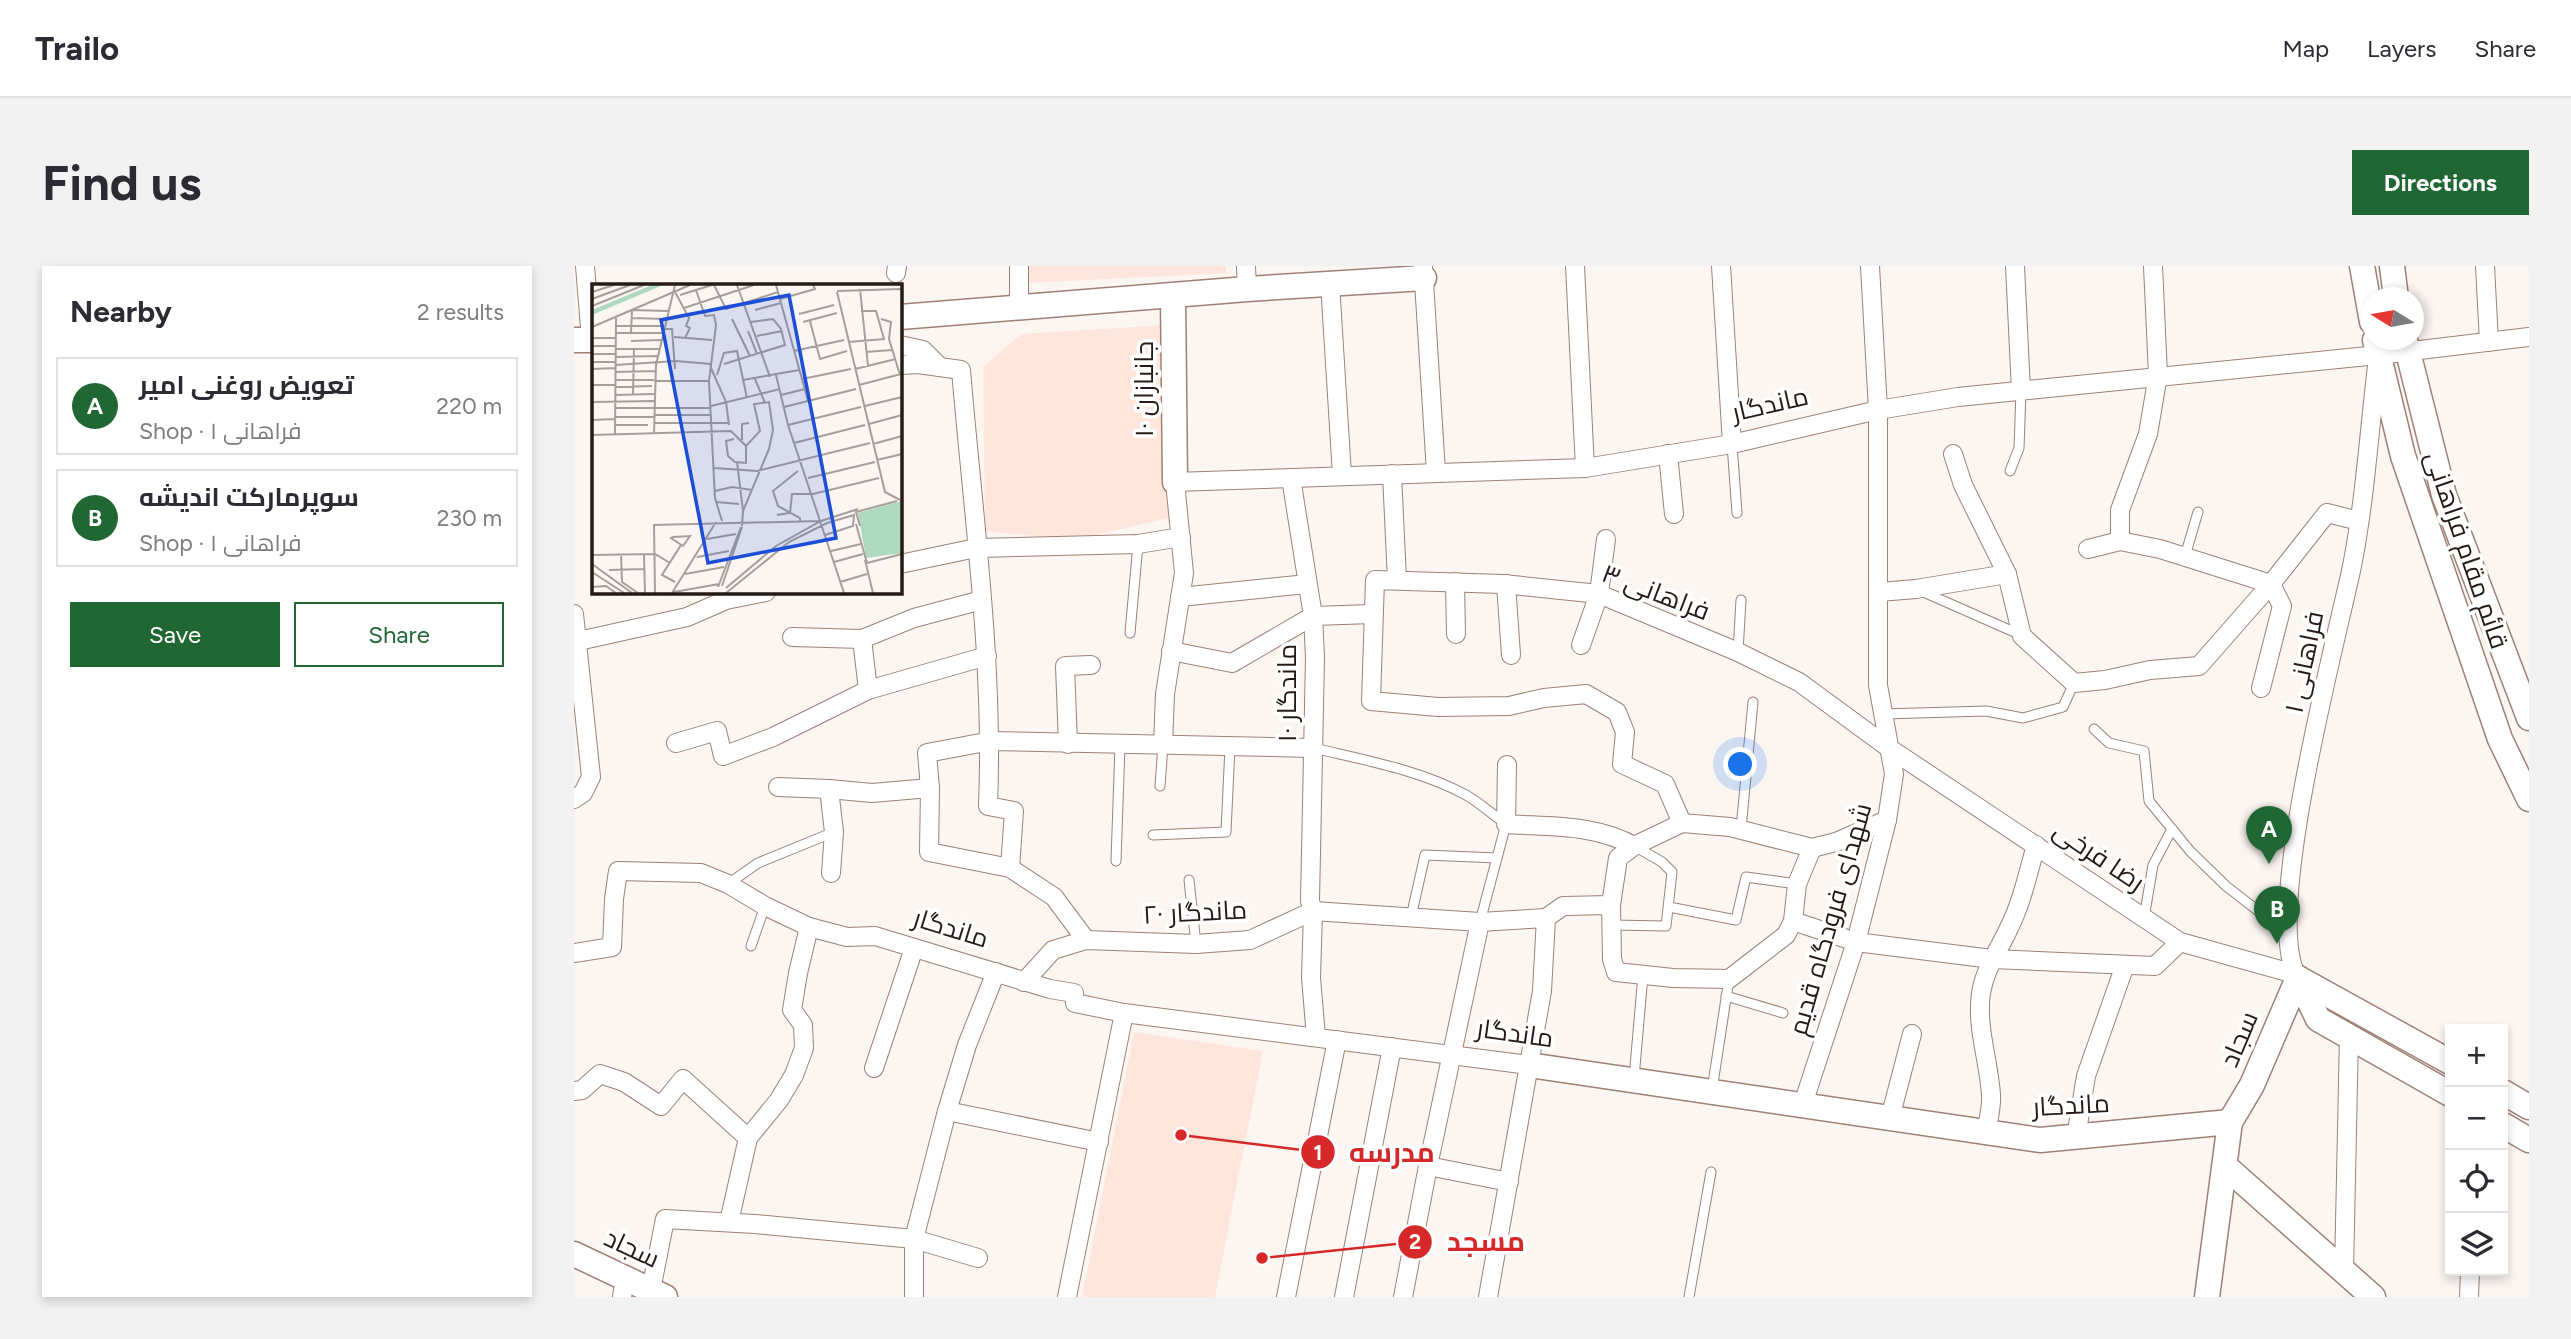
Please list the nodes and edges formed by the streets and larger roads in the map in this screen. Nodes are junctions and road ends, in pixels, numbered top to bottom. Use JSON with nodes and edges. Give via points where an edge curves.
{"nodes":[{"id":1,"x":584,"y":266,"type":"edge"},
{"id":2,"x":1019,"y":266,"type":"edge"},
{"id":3,"x":1575,"y":266,"type":"edge"},
{"id":4,"x":1721,"y":266,"type":"edge"},
{"id":5,"x":1870,"y":266,"type":"edge"},
{"id":6,"x":2015,"y":266,"type":"edge"},
{"id":7,"x":2153,"y":266,"type":"edge"},
{"id":8,"x":2362,"y":266,"type":"edge"},
{"id":9,"x":2392,"y":266,"type":"edge"},
{"id":10,"x":2485,"y":266,"type":"edge"},
{"id":11,"x":1423,"y":272,"type":"edge"},
{"id":12,"x":1246,"y":277,"type":"edge"},
{"id":13,"x":1330,"y":283,"type":"junction"},
{"id":14,"x":2365,"y":287,"type":"edge"},
{"id":15,"x":2395,"y":287,"type":"edge"},
{"id":16,"x":1173,"y":296,"type":"junction"},
{"id":17,"x":1019,"y":308,"type":"junction"},
{"id":18,"x":901,"y":317,"type":"edge"},
{"id":19,"x":2529,"y":337,"type":"edge"},
{"id":20,"x":586,"y":340,"type":"edge"},
{"id":21,"x":2489,"y":342,"type":"junction"},
{"id":22,"x":2424,"y":344,"type":"edge"},
{"id":23,"x":901,"y":345,"type":"edge"},
{"id":24,"x":2361,"y":349,"type":"edge"},
{"id":25,"x":2376,"y":350,"type":"edge"},
{"id":26,"x":2377,"y":350,"type":"edge"},
{"id":27,"x":2407,"y":350,"type":"edge"},
{"id":28,"x":901,"y":365,"type":"edge"},
{"id":29,"x":940,"y":367,"type":"junction"},
{"id":30,"x":2158,"y":376,"type":"junction"},
{"id":31,"x":2021,"y":391,"type":"junction"},
{"id":32,"x":1878,"y":410,"type":"junction"},
{"id":33,"x":1732,"y":444,"type":"junction"},
{"id":34,"x":1668,"y":454,"type":"junction"},
{"id":35,"x":1953,"y":454,"type":"dead end"},
{"id":36,"x":1586,"y":468,"type":"junction"},
{"id":37,"x":1436,"y":472,"type":"junction"},
{"id":38,"x":1392,"y":474,"type":"junction"},
{"id":39,"x":1342,"y":475,"type":"junction"},
{"id":40,"x":1291,"y":478,"type":"junction"},
{"id":41,"x":1174,"y":482,"type":"junction"},
{"id":42,"x":1674,"y":514,"type":"dead end"},
{"id":43,"x":2359,"y":521,"type":"junction"},
{"id":44,"x":1181,"y":537,"type":"junction"},
{"id":45,"x":1606,"y":539,"type":"dead end"},
{"id":46,"x":2120,"y":541,"type":"junction"},
{"id":47,"x":976,"y":548,"type":"junction"},
{"id":48,"x":2088,"y":549,"type":"dead end"},
{"id":49,"x":901,"y":564,"type":"edge"},
{"id":50,"x":2007,"y":574,"type":"junction"},
{"id":51,"x":1397,"y":580,"type":"junction"},
{"id":52,"x":1455,"y":582,"type":"junction"},
{"id":53,"x":1307,"y":583,"type":"junction"},
{"id":54,"x":1506,"y":584,"type":"junction"},
{"id":55,"x":2271,"y":584,"type":"junction"},
{"id":56,"x":1879,"y":592,"type":"junction"},
{"id":57,"x":756,"y":593,"type":"edge"},
{"id":58,"x":1599,"y":594,"type":"junction"},
{"id":59,"x":725,"y":596,"type":"edge"},
{"id":60,"x":1180,"y":597,"type":"junction"},
{"id":61,"x":982,"y":600,"type":"junction"},
{"id":62,"x":574,"y":614,"type":"edge"},
{"id":63,"x":1373,"y":614,"type":"junction"},
{"id":64,"x":1313,"y":616,"type":"junction"},
{"id":65,"x":1456,"y":634,"type":"dead end"},
{"id":66,"x":792,"y":637,"type":"dead end"},
{"id":67,"x":862,"y":639,"type":"junction"},
{"id":68,"x":576,"y":642,"type":"edge"},
{"id":69,"x":1581,"y":645,"type":"dead end"},
{"id":70,"x":1171,"y":651,"type":"junction"},
{"id":71,"x":1511,"y":655,"type":"dead end"},
{"id":72,"x":987,"y":656,"type":"junction"},
{"id":73,"x":1091,"y":665,"type":"dead end"},
{"id":74,"x":2261,"y":688,"type":"dead end"},
{"id":75,"x":868,"y":690,"type":"junction"},
{"id":76,"x":2529,"y":718,"type":"edge"},
{"id":77,"x":990,"y":741,"type":"junction"},
{"id":78,"x":676,"y":743,"type":"dead end"},
{"id":79,"x":1068,"y":744,"type":"junction"},
{"id":80,"x":1163,"y":745,"type":"junction"},
{"id":81,"x":1314,"y":748,"type":"junction"},
{"id":82,"x":1889,"y":748,"type":"junction"},
{"id":83,"x":1507,"y":765,"type":"dead end"},
{"id":84,"x":778,"y":787,"type":"dead end"},
{"id":85,"x":930,"y":788,"type":"junction"},
{"id":86,"x":829,"y":789,"type":"junction"},
{"id":87,"x":574,"y":799,"type":"edge"},
{"id":88,"x":2529,"y":799,"type":"edge"},
{"id":89,"x":1887,"y":820,"type":"junction"},
{"id":90,"x":1682,"y":823,"type":"junction"},
{"id":91,"x":2035,"y":845,"type":"junction"},
{"id":92,"x":1634,"y":846,"type":"junction"},
{"id":93,"x":1812,"y":848,"type":"junction"},
{"id":94,"x":1010,"y":868,"type":"junction"},
{"id":95,"x":831,"y":873,"type":"dead end"},
{"id":96,"x":1611,"y":905,"type":"junction"},
{"id":97,"x":1313,"y":911,"type":"junction"},
{"id":98,"x":1546,"y":918,"type":"junction"},
{"id":99,"x":1793,"y":921,"type":"junction"},
{"id":100,"x":1479,"y":922,"type":"junction"},
{"id":101,"x":809,"y":927,"type":"junction"},
{"id":102,"x":1086,"y":940,"type":"junction"},
{"id":103,"x":1856,"y":942,"type":"junction"},
{"id":104,"x":2180,"y":942,"type":"junction"},
{"id":105,"x":914,"y":948,"type":"junction"},
{"id":106,"x":574,"y":953,"type":"edge"},
{"id":107,"x":1992,"y":959,"type":"junction"},
{"id":108,"x":2125,"y":965,"type":"junction"},
{"id":109,"x":996,"y":972,"type":"junction"},
{"id":110,"x":2296,"y":976,"type":"junction"},
{"id":111,"x":1024,"y":982,"type":"junction"},
{"id":112,"x":1124,"y":1013,"type":"junction"},
{"id":113,"x":1912,"y":1034,"type":"dead end"},
{"id":114,"x":2348,"y":1035,"type":"junction"},
{"id":115,"x":1316,"y":1037,"type":"junction"},
{"id":116,"x":1337,"y":1040,"type":"junction"},
{"id":117,"x":1392,"y":1047,"type":"junction"},
{"id":118,"x":1451,"y":1054,"type":"junction"},
{"id":119,"x":2445,"y":1059,"type":"edge"},
{"id":120,"x":1529,"y":1065,"type":"junction"},
{"id":121,"x":874,"y":1068,"type":"dead end"},
{"id":122,"x":574,"y":1091,"type":"edge"},
{"id":123,"x":2445,"y":1091,"type":"edge"},
{"id":124,"x":2508,"y":1095,"type":"edge"},
{"id":125,"x":1803,"y":1104,"type":"junction"},
{"id":126,"x":2529,"y":1107,"type":"edge"},
{"id":127,"x":947,"y":1111,"type":"junction"},
{"id":128,"x":1890,"y":1118,"type":"junction"},
{"id":129,"x":2230,"y":1122,"type":"junction"},
{"id":130,"x":2508,"y":1128,"type":"edge"},
{"id":131,"x":1986,"y":1133,"type":"junction"},
{"id":132,"x":2076,"y":1137,"type":"junction"},
{"id":133,"x":748,"y":1138,"type":"junction"},
{"id":134,"x":2529,"y":1140,"type":"edge"},
{"id":135,"x":1099,"y":1142,"type":"junction"},
{"id":136,"x":1428,"y":1166,"type":"junction"},
{"id":137,"x":2224,"y":1166,"type":"junction"},
{"id":138,"x":1509,"y":1182,"type":"junction"},
{"id":139,"x":729,"y":1222,"type":"junction"},
{"id":140,"x":914,"y":1239,"type":"junction"},
{"id":141,"x":574,"y":1254,"type":"edge"},
{"id":142,"x":978,"y":1258,"type":"dead end"},
{"id":143,"x":2344,"y":1271,"type":"junction"},
{"id":144,"x":2470,"y":1276,"type":"edge"},
{"id":145,"x":623,"y":1287,"type":"edge"},
{"id":146,"x":658,"y":1294,"type":"edge"},
{"id":147,"x":914,"y":1297,"type":"edge"},
{"id":148,"x":1067,"y":1297,"type":"edge"},
{"id":149,"x":1286,"y":1297,"type":"edge"},
{"id":150,"x":1344,"y":1297,"type":"edge"},
{"id":151,"x":1403,"y":1297,"type":"edge"},
{"id":152,"x":1488,"y":1297,"type":"edge"},
{"id":153,"x":2207,"y":1297,"type":"edge"},
{"id":154,"x":2373,"y":1297,"type":"edge"},
{"id":155,"x":2469,"y":1297,"type":"edge"}],
"edges":[{"from":1,"to":20,"type":"street"},
{"from":2,"to":17,"type":"street"},
{"from":3,"to":36,"type":"street"},
{"from":4,"to":33,"type":"street"},
{"from":5,"to":32,"type":"street","name":"شهدای فرودگاه قدیم"},
{"from":6,"to":31,"type":"street"},
{"from":7,"to":30,"type":"street"},
{"from":8,"to":14,"type":"street"},
{"from":9,"to":15,"type":"street"},
{"from":10,"to":21,"type":"street"},
{"from":11,"to":13,"type":"street"},
{"from":11,"to":37,"type":"street"},
{"from":12,"to":13,"type":"street"},
{"from":12,"to":16,"type":"street"},
{"from":13,"to":39,"type":"street"},
{"from":16,"to":17,"type":"street"},
{"from":16,"to":41,"type":"street","name":"جانبازان ۱۰"},
{"from":17,"to":18,"type":"street"},
{"from":19,"to":21,"type":"street","name":"ماندگار"},
{"from":21,"to":22,"type":"street","name":"ماندگار"},
{"from":23,"to":29,"type":"street","via":[[923,350]]},
{"from":24,"to":30,"type":"street","name":"ماندگار"},
{"from":25,"to":43,"type":"street","name":"فراهانی ۱"},
{"from":26,"to":88,"type":"street","name":"قائم مقام فراهانی","via":[[2403,456],[2500,739]]},
{"from":27,"to":76,"type":"street","name":"قائم مقام فراهانی","via":[[2444,495]]},
{"from":28,"to":29,"type":"street"},
{"from":29,"to":47,"type":"street","via":[[961,370]]},
{"from":30,"to":31,"type":"street","name":"ماندگار"},
{"from":30,"to":46,"type":"street","via":[[2148,433],[2120,510]]},
{"from":31,"to":32,"type":"street","name":"ماندگار"},
{"from":32,"to":33,"type":"street","name":"ماندگار"},
{"from":32,"to":56,"type":"street","name":"شهدای فرودگاه قدیم"},
{"from":33,"to":34,"type":"street","name":"ماندگار"},
{"from":34,"to":36,"type":"street","name":"ماندگار"},
{"from":34,"to":42,"type":"street"},
{"from":35,"to":50,"type":"street","via":[[1963,485]]},
{"from":36,"to":37,"type":"street","name":"ماندگار"},
{"from":37,"to":38,"type":"street","name":"ماندگار"},
{"from":38,"to":39,"type":"street","name":"ماندگار"},
{"from":38,"to":51,"type":"street"},
{"from":39,"to":40,"type":"street","name":"ماندگار"},
{"from":40,"to":41,"type":"street","name":"ماندگار"},
{"from":40,"to":53,"type":"street","name":"ماندگار ۱۰"},
{"from":41,"to":44,"type":"street"},
{"from":43,"to":55,"type":"street","via":[[2326,513]]},
{"from":43,"to":110,"type":"street","name":"فراهانی ۱","via":[[2288,889],[2288,954]]},
{"from":44,"to":47,"type":"street","via":[[1138,544]]},
{"from":44,"to":60,"type":"street","via":[[1184,573]]},
{"from":45,"to":58,"type":"street"},
{"from":46,"to":48,"type":"street"},
{"from":46,"to":55,"type":"street"},
{"from":47,"to":49,"type":"street"},
{"from":47,"to":61,"type":"street"},
{"from":50,"to":55,"type":"street","via":[[2022,636],[2074,683],[2199,666]]},
{"from":50,"to":56,"type":"street"},
{"from":51,"to":52,"type":"street","name":"فراهانی ۳"},
{"from":51,"to":63,"type":"street","name":"فراهانی ۳","via":[[1375,580]]},
{"from":52,"to":54,"type":"street","name":"فراهانی ۳"},
{"from":52,"to":65,"type":"street"},
{"from":53,"to":60,"type":"street"},
{"from":53,"to":64,"type":"street","name":"ماندگار ۱۰"},
{"from":54,"to":58,"type":"street","name":"فراهانی ۳"},
{"from":54,"to":71,"type":"street"},
{"from":55,"to":74,"type":"street","via":[[2282,606]]},
{"from":56,"to":82,"type":"street","name":"شهدای فرودگاه قدیم","via":[[1878,685]]},
{"from":57,"to":59,"type":"street"},
{"from":58,"to":69,"type":"street"},
{"from":58,"to":82,"type":"street","name":"فراهانی ۳","via":[[1798,682]]},
{"from":59,"to":68,"type":"street","via":[[687,617]]},
{"from":60,"to":70,"type":"street"},
{"from":61,"to":67,"type":"street","via":[[914,618]]},
{"from":61,"to":72,"type":"street"},
{"from":62,"to":68,"type":"street"},
{"from":63,"to":64,"type":"street"},
{"from":63,"to":90,"type":"street","via":[[1371,701],[1509,706],[1586,694],[1617,712],[1625,732],[1622,764],[1665,784]]},
{"from":64,"to":70,"type":"street","via":[[1232,663]]},
{"from":64,"to":81,"type":"street","name":"ماندگار ۱۰"},
{"from":66,"to":67,"type":"street"},
{"from":67,"to":75,"type":"street"},
{"from":68,"to":87,"type":"street","via":[[590,776],[583,793]]},
{"from":70,"to":80,"type":"street"},
{"from":72,"to":75,"type":"street"},
{"from":72,"to":77,"type":"street"},
{"from":73,"to":79,"type":"street","via":[[1065,666]]},
{"from":75,"to":78,"type":"street","via":[[723,756],[717,731]]},
{"from":77,"to":79,"type":"street"},
{"from":77,"to":85,"type":"street","via":[[927,753]]},
{"from":77,"to":94,"type":"street","via":[[988,806],[1014,811]]},
{"from":79,"to":80,"type":"street"},
{"from":80,"to":81,"type":"street"},
{"from":81,"to":97,"type":"street","name":"ماندگار ۱۰"},
{"from":82,"to":89,"type":"street","name":"شهدای فرودگاه قدیم","via":[[1894,774]]},
{"from":82,"to":91,"type":"street","name":"رضا فرخی"},
{"from":83,"to":92,"type":"street","via":[[1506,824],[1578,827]]},
{"from":84,"to":86,"type":"street"},
{"from":85,"to":86,"type":"street","via":[[872,793]]},
{"from":85,"to":94,"type":"street","via":[[929,852]]},
{"from":86,"to":95,"type":"street","via":[[834,832]]},
{"from":89,"to":93,"type":"street"},
{"from":89,"to":103,"type":"street","name":"شهدای فرودگاه قدیم"},
{"from":90,"to":92,"type":"street"},
{"from":90,"to":93,"type":"street","via":[[1741,829]]},
{"from":91,"to":104,"type":"street","name":"رضا فرخی"},
{"from":91,"to":107,"type":"street","via":[[2021,899]]},
{"from":92,"to":96,"type":"street","via":[[1618,858]]},
{"from":93,"to":99,"type":"street","via":[[1797,884]]},
{"from":94,"to":102,"type":"street","via":[[1054,898]]},
{"from":96,"to":98,"type":"street","name":"ماندگار ۲۰","via":[[1563,906]]},
{"from":96,"to":99,"type":"street","via":[[1616,972],[1728,988],[1786,935]]},
{"from":97,"to":100,"type":"street","name":"ماندگار ۲۰"},
{"from":97,"to":102,"type":"street","name":"ماندگار ۲۰","via":[[1250,940],[1196,944]]},
{"from":97,"to":115,"type":"street","name":"ماندگار ۱۰","via":[[1311,978]]},
{"from":98,"to":100,"type":"street","name":"ماندگار ۲۰"},
{"from":98,"to":120,"type":"street","via":[[1542,991]]},
{"from":99,"to":103,"type":"street"},
{"from":100,"to":118,"type":"street"},
{"from":101,"to":105,"type":"street","name":"ماندگار","via":[[847,937],[875,936]]},
{"from":101,"to":106,"type":"street","name":"ماندگار","via":[[701,873],[618,871],[612,947]]},
{"from":101,"to":133,"type":"street","via":[[792,1010],[803,1025],[804,1048],[779,1100]]},
{"from":102,"to":111,"type":"street","name":"ماندگار ۲۰","via":[[1053,950]]},
{"from":103,"to":107,"type":"street"},
{"from":103,"to":125,"type":"street","name":"شهدای فرودگاه قدیم"},
{"from":104,"to":108,"type":"street","via":[[2155,966]]},
{"from":104,"to":110,"type":"street","name":"رضا فرخی"},
{"from":105,"to":109,"type":"street","name":"ماندگار"},
{"from":105,"to":121,"type":"street"},
{"from":107,"to":108,"type":"street"},
{"from":107,"to":131,"type":"street","via":[[1981,993],[1980,1031],[1992,1099]]},
{"from":108,"to":132,"type":"street","via":[[2086,1076]]},
{"from":109,"to":111,"type":"street","name":"ماندگار"},
{"from":109,"to":127,"type":"street"},
{"from":110,"to":114,"type":"street","via":[[2318,1019]]},
{"from":110,"to":119,"type":"street"},
{"from":110,"to":129,"type":"street","name":"سجاد","via":[[2252,1085]]},
{"from":111,"to":112,"type":"street","name":"ماندگار","via":[[1074,993],[1074,1003]]},
{"from":112,"to":115,"type":"street","name":"ماندگار"},
{"from":112,"to":135,"type":"street"},
{"from":113,"to":128,"type":"street"},
{"from":114,"to":123,"type":"street"},
{"from":114,"to":143,"type":"street"},
{"from":115,"to":116,"type":"street","name":"ماندگار"},
{"from":116,"to":117,"type":"street","name":"ماندگار"},
{"from":116,"to":149,"type":"street"},
{"from":117,"to":118,"type":"street","name":"ماندگار"},
{"from":117,"to":150,"type":"street"},
{"from":118,"to":120,"type":"street","name":"ماندگار"},
{"from":118,"to":136,"type":"street"},
{"from":120,"to":125,"type":"street","name":"ماندگار"},
{"from":120,"to":138,"type":"street"},
{"from":122,"to":133,"type":"street","via":[[582,1090],[600,1074],[624,1082],[661,1106],[683,1079]]},
{"from":124,"to":126,"type":"street"},
{"from":125,"to":128,"type":"street","name":"ماندگار"},
{"from":127,"to":135,"type":"street"},
{"from":127,"to":140,"type":"street"},
{"from":128,"to":131,"type":"street","name":"ماندگار"},
{"from":129,"to":132,"type":"street","name":"ماندگار"},
{"from":129,"to":137,"type":"street"},
{"from":130,"to":134,"type":"street"},
{"from":131,"to":132,"type":"street","name":"ماندگار","via":[[2040,1140]]},
{"from":133,"to":139,"type":"street"},
{"from":135,"to":148,"type":"street"},
{"from":136,"to":138,"type":"street"},
{"from":136,"to":151,"type":"street"},
{"from":137,"to":143,"type":"street"},
{"from":137,"to":153,"type":"street"},
{"from":138,"to":152,"type":"street"},
{"from":139,"to":140,"type":"street"},
{"from":139,"to":146,"type":"street","via":[[665,1219]]},
{"from":140,"to":142,"type":"street"},
{"from":140,"to":147,"type":"street"},
{"from":141,"to":145,"type":"street","name":"سجاد"},
{"from":143,"to":154,"type":"street"},
{"from":144,"to":155,"type":"street"},
{"from":145,"to":146,"type":"street","name":"سجاد"}]}
